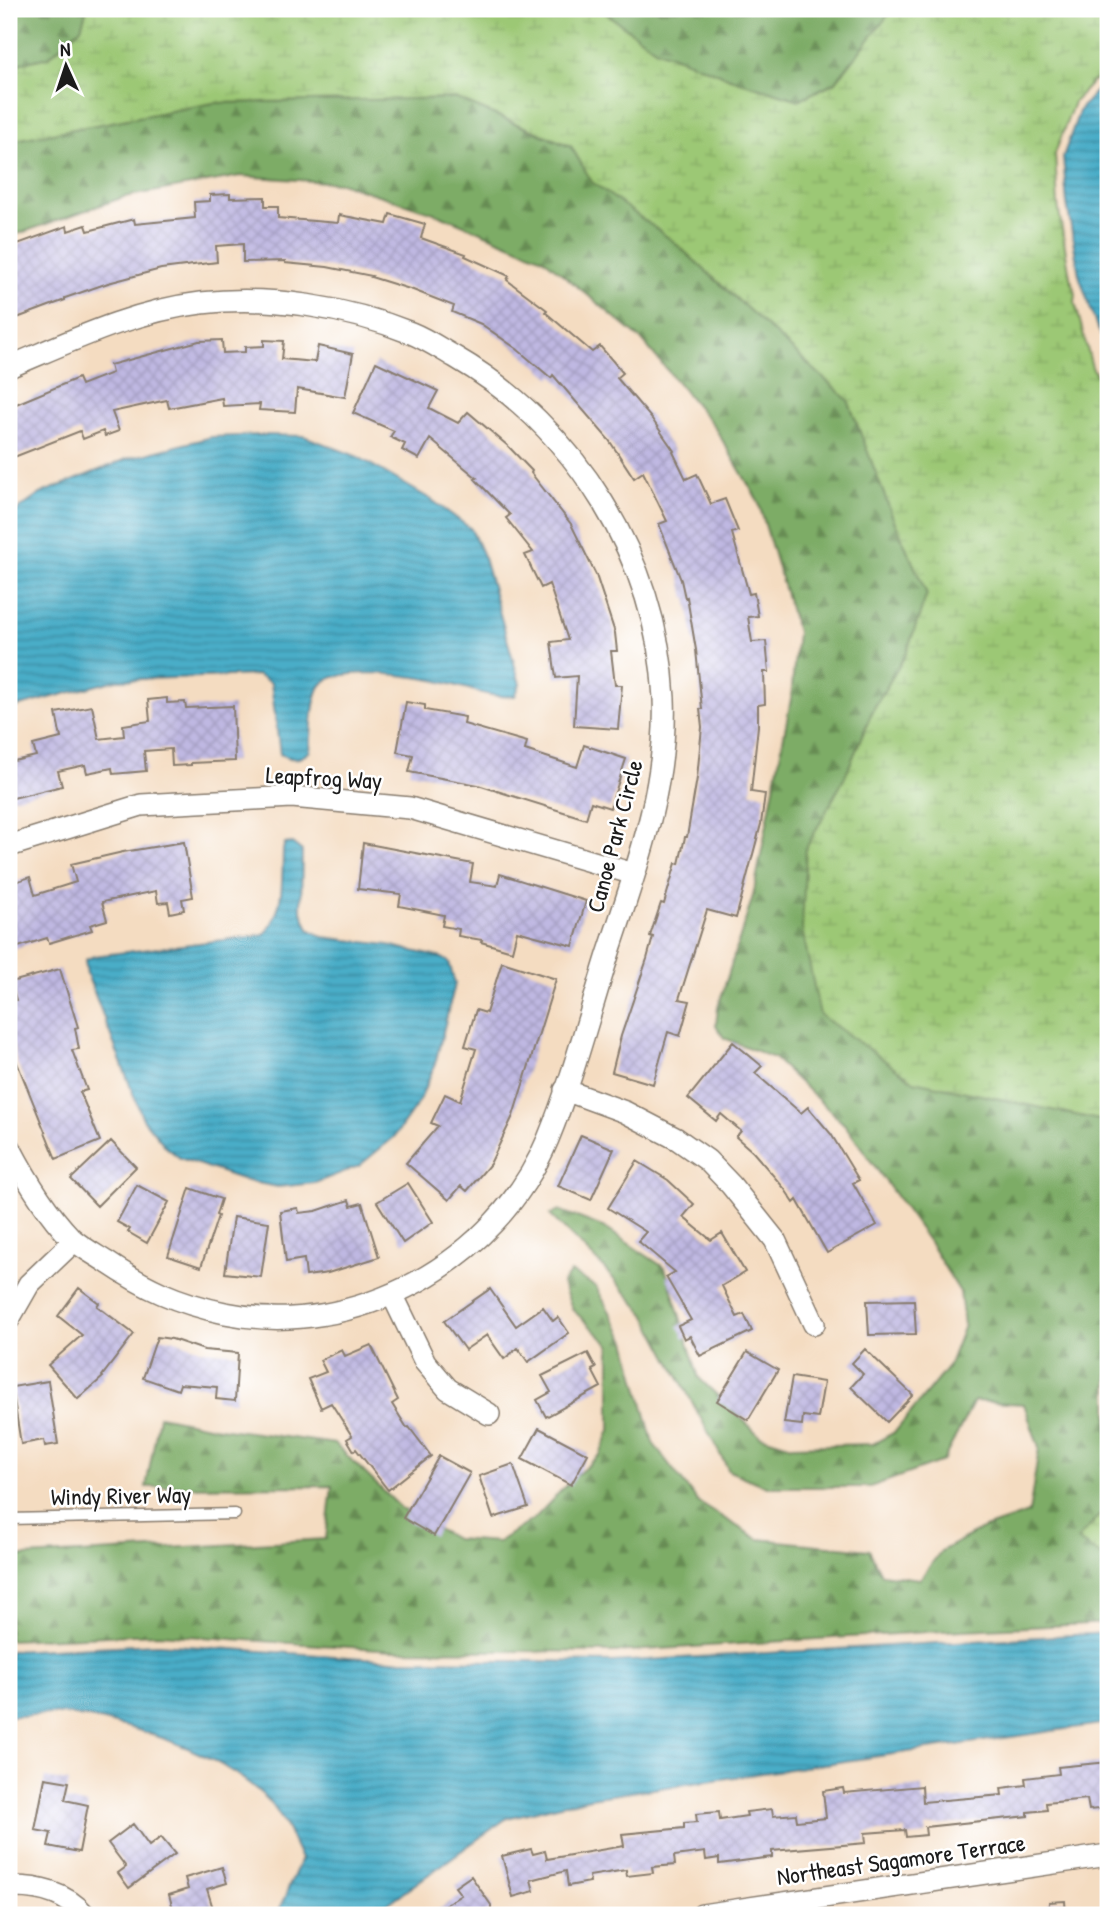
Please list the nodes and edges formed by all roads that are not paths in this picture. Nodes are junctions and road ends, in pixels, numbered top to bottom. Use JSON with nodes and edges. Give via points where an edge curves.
{"nodes":[{"id":1,"x":9,"y":367,"type":"edge"},
{"id":2,"x":9,"y":846,"type":"edge"},
{"id":3,"x":634,"y":874,"type":"junction"},
{"id":4,"x":565,"y":1090,"type":"junction"},
{"id":5,"x":9,"y":1146,"type":"edge"},
{"id":6,"x":74,"y":1241,"type":"junction"},
{"id":7,"x":393,"y":1296,"type":"junction"},
{"id":8,"x":9,"y":1319,"type":"edge"},
{"id":9,"x":814,"y":1324,"type":"dead end"},
{"id":10,"x":488,"y":1414,"type":"dead end"},
{"id":11,"x":235,"y":1514,"type":"dead end"},
{"id":12,"x":9,"y":1519,"type":"edge"},
{"id":13,"x":1108,"y":1856,"type":"edge"},
{"id":14,"x":9,"y":1887,"type":"edge"},
{"id":15,"x":85,"y":1915,"type":"edge"},
{"id":16,"x":709,"y":1915,"type":"edge"}],
"edges":[{"from":1,"to":3,"type":"street","name":"Canoe Park Circle","via":[[127,318],[201,303],[271,301],[345,313],[414,334],[475,369],[521,404],[568,451],[610,512],[639,572],[656,634],[664,742],[656,793]]},
{"from":2,"to":3,"type":"street","name":"Leapfrog Way","via":[[141,805],[292,797],[410,808]]},
{"from":3,"to":4,"type":"street","name":"Canoe Park Circle"},
{"from":4,"to":7,"type":"street","name":"Canoe Park Circle","via":[[548,1142],[522,1186],[482,1236]]},
{"from":4,"to":9,"type":"street","via":[[625,1112],[706,1160],[775,1240]]},
{"from":5,"to":6,"type":"street","name":"Canoe Park Circle","via":[[31,1189]]},
{"from":6,"to":7,"type":"street","name":"Canoe Park Circle","via":[[141,1286],[193,1306],[245,1317],[290,1319]]},
{"from":6,"to":8,"type":"street","via":[[29,1284]]},
{"from":7,"to":10,"type":"street","via":[[425,1363],[449,1389]]},
{"from":11,"to":12,"type":"lane","name":"Windy River Way"},
{"from":13,"to":16,"type":"street","name":"Northeast Sagamore Terrace"},
{"from":14,"to":15,"type":"street","via":[[52,1892]]}]}
